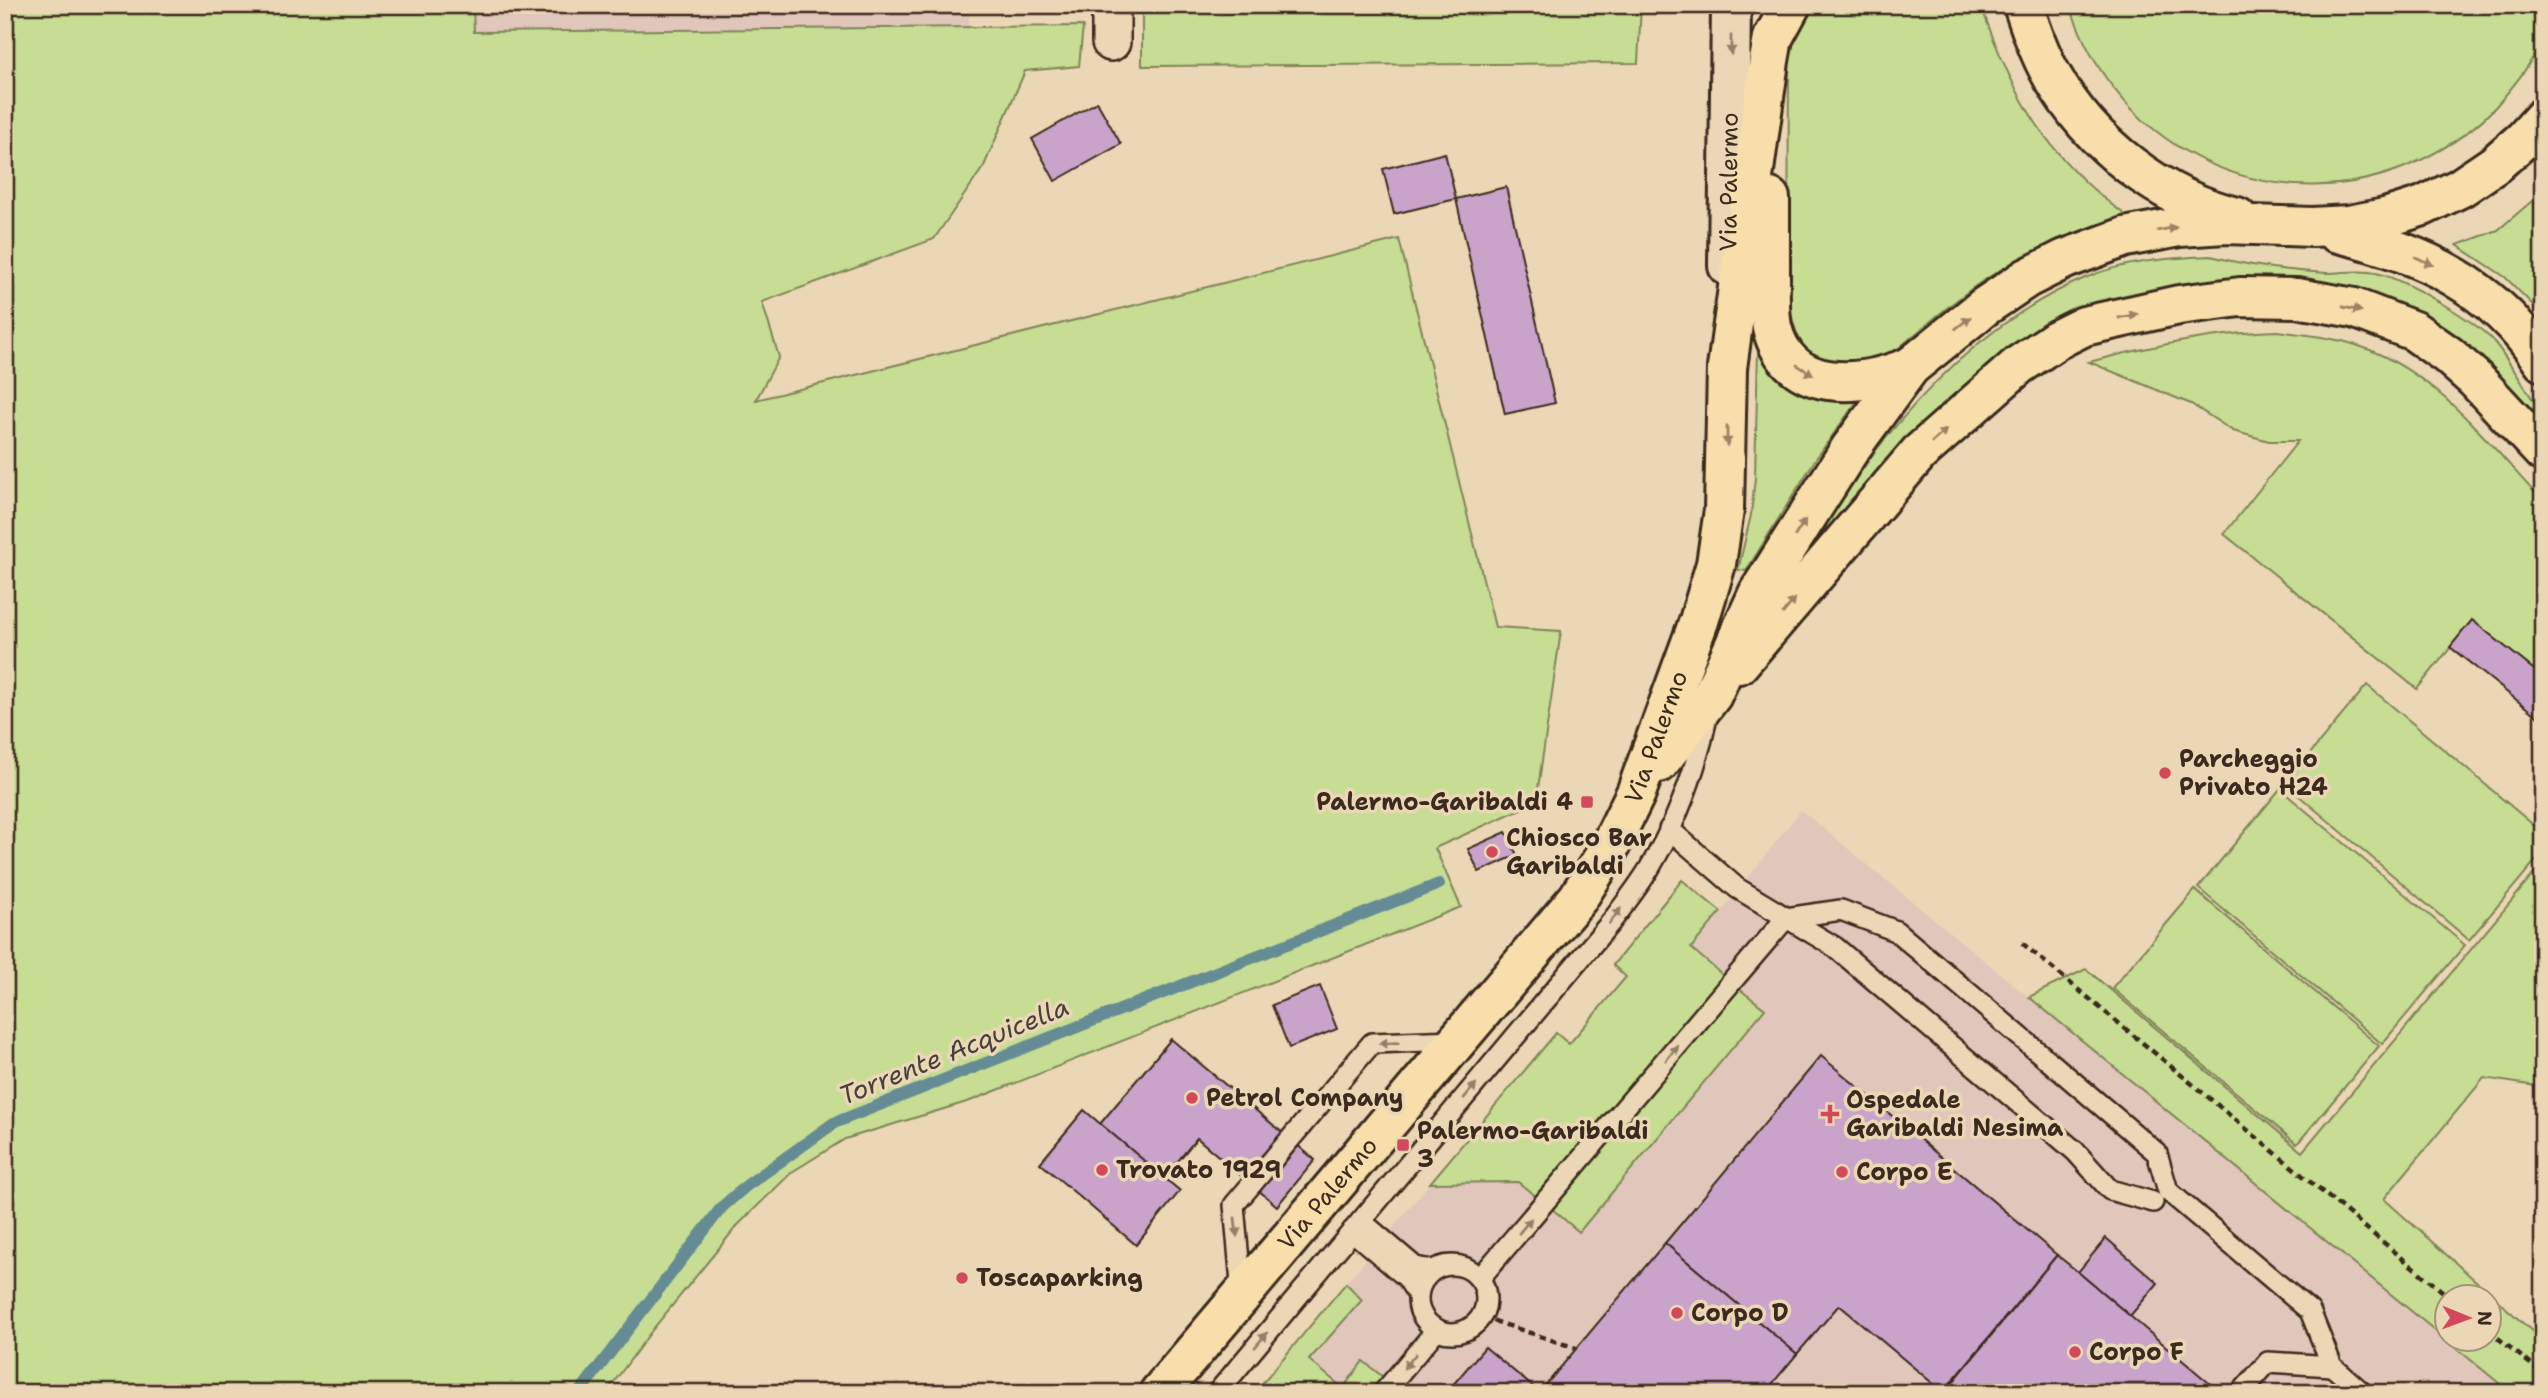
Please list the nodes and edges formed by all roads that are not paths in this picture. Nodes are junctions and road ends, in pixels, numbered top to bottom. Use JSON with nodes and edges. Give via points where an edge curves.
{"nodes":[{"id":1,"x":1111,"y":5,"type":"edge"},
{"id":2,"x":1731,"y":5,"type":"edge"},
{"id":3,"x":1791,"y":5,"type":"edge"},
{"id":4,"x":2023,"y":5,"type":"edge"},
{"id":5,"x":1111,"y":42,"type":"dead end"},
{"id":6,"x":1769,"y":61,"type":"junction"},
{"id":7,"x":1730,"y":85,"type":"junction"},
{"id":8,"x":2543,"y":118,"type":"edge"},
{"id":9,"x":1750,"y":197,"type":"junction"},
{"id":10,"x":2273,"y":224,"type":"junction"},
{"id":11,"x":2312,"y":227,"type":"junction"},
{"id":12,"x":1770,"y":315,"type":"junction"},
{"id":13,"x":2543,"y":362,"type":"edge"},
{"id":14,"x":1910,"y":367,"type":"junction"},
{"id":15,"x":1727,"y":368,"type":"junction"},
{"id":16,"x":2543,"y":452,"type":"edge"},
{"id":17,"x":1712,"y":695,"type":"junction"},
{"id":18,"x":1636,"y":793,"type":"junction"},
{"id":19,"x":1669,"y":828,"type":"junction"},
{"id":20,"x":1786,"y":918,"type":"junction"},
{"id":21,"x":1457,"y":1040,"type":"junction"},
{"id":22,"x":2153,"y":1202,"type":"dead end"},
{"id":23,"x":1357,"y":1226,"type":"junction"},
{"id":24,"x":1432,"y":1270,"type":"junction"},
{"id":25,"x":1480,"y":1278,"type":"junction"},
{"id":26,"x":1242,"y":1294,"type":"junction"},
{"id":27,"x":1418,"y":1294,"type":"junction"},
{"id":28,"x":1437,"y":1329,"type":"junction"},
{"id":29,"x":2332,"y":1366,"type":"junction"},
{"id":30,"x":1159,"y":1393,"type":"edge"},
{"id":31,"x":1217,"y":1393,"type":"edge"},
{"id":32,"x":1383,"y":1393,"type":"edge"},
{"id":33,"x":2241,"y":1393,"type":"edge"},
{"id":34,"x":2363,"y":1393,"type":"edge"}],
"edges":[{"from":1,"to":5,"type":"street"},
{"from":2,"to":7,"type":"street","name":"Via Palermo","one_way":true},
{"from":3,"to":6,"type":"main road","via":[[1773,38]]},
{"from":4,"to":10,"type":"main road","via":[[2052,75],[2074,110],[2119,155],[2158,184],[2194,202]]},
{"from":6,"to":9,"type":"main road"},
{"from":6,"to":12,"type":"main road"},
{"from":7,"to":9,"type":"street"},
{"from":7,"to":15,"type":"street","name":"Via Palermo"},
{"from":8,"to":11,"type":"main road","via":[[2494,165],[2423,206],[2349,225]]},
{"from":9,"to":12,"type":"street"},
{"from":9,"to":15,"type":"main road"},
{"from":10,"to":11,"type":"main road"},
{"from":14,"to":10,"type":"main road","one_way":true,"via":[[1984,307],[2065,259],[2125,237],[2179,227]]},
{"from":11,"to":13,"type":"main road","one_way":true,"via":[[2382,244],[2426,261],[2477,291],[2510,318]]},
{"from":12,"to":14,"type":"main road","one_way":true,"via":[[1776,339],[1790,360],[1810,375],[1834,382],[1864,380]]},
{"from":17,"to":14,"type":"main road","one_way":true,"via":[[1759,592],[1850,449]]},
{"from":15,"to":18,"type":"main road","name":"Via Palermo","one_way":true,"via":[[1724,510],[1716,564]]},
{"from":17,"to":16,"type":"main road","one_way":true,"via":[[1919,453],[2019,365],[2084,327],[2179,305],[2240,297],[2297,298],[2354,309],[2414,331],[2448,355]]},
{"from":17,"to":18,"type":"main road"},
{"from":17,"to":19,"type":"lane","via":[[1701,746]]},
{"from":18,"to":21,"type":"main road","name":"Via Palermo","via":[[1578,898]]},
{"from":19,"to":20,"type":"lane","via":[[1737,888]]},
{"from":23,"to":19,"type":"lane","one_way":true,"via":[[1611,922],[1649,869]]},
{"from":20,"to":22,"type":"lane","via":[[1835,947],[2075,1151],[2110,1190]]},
{"from":25,"to":20,"type":"lane","one_way":true},
{"from":20,"to":29,"type":"lane","via":[[1841,910],[1896,932],[2157,1153],[2168,1191],[2310,1311]]},
{"from":21,"to":26,"type":"main road","name":"Via Palermo"},
{"from":21,"to":26,"type":"lane","one_way":true,"via":[[1372,1043],[1242,1195],[1234,1205]]},
{"from":23,"to":24,"type":"lane","via":[[1415,1267]]},
{"from":23,"to":27,"type":"lane"},
{"from":31,"to":23,"type":"lane","one_way":true},
{"from":24,"to":25,"type":"lane","via":[[1453,1264]]},
{"from":24,"to":27,"type":"lane"},
{"from":25,"to":28,"type":"lane","via":[[1487,1297],[1482,1317],[1466,1331]]},
{"from":26,"to":30,"type":"main road","name":"Via Palermo"},
{"from":27,"to":28,"type":"lane","via":[[1421,1315]]},
{"from":28,"to":32,"type":"lane","one_way":true},
{"from":29,"to":33,"type":"lane","via":[[2268,1362]]},
{"from":29,"to":34,"type":"lane"}]}
